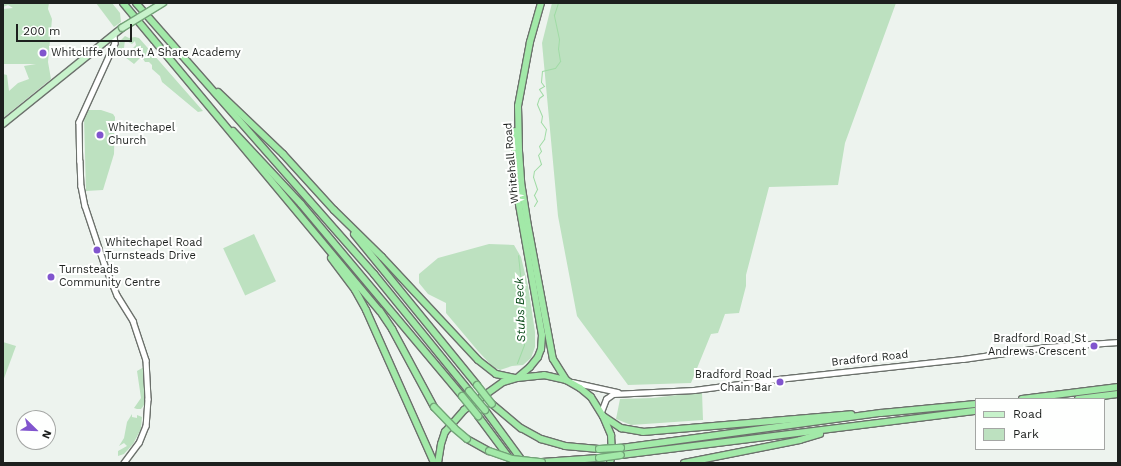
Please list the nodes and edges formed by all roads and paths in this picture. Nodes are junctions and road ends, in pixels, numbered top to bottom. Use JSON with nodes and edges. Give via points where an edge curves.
{"nodes":[{"id":1,"x":123,"y":3,"type":"edge"},
{"id":2,"x":136,"y":3,"type":"edge"},
{"id":3,"x":163,"y":3,"type":"edge"},
{"id":4,"x":541,"y":3,"type":"edge"},
{"id":5,"x":114,"y":35,"type":"junction"},
{"id":6,"x":188,"y":63,"type":"junction"},
{"id":7,"x":185,"y":80,"type":"junction"},
{"id":8,"x":518,"y":106,"type":"junction"},
{"id":9,"x":3,"y":124,"type":"edge"},
{"id":10,"x":334,"y":210,"type":"junction"},
{"id":11,"x":306,"y":224,"type":"junction"},
{"id":12,"x":1118,"y":342,"type":"edge"},
{"id":13,"x":516,"y":378,"type":"junction"},
{"id":14,"x":568,"y":381,"type":"junction"},
{"id":15,"x":1118,"y":387,"type":"edge"},
{"id":16,"x":624,"y":394,"type":"junction"},
{"id":17,"x":1118,"y":394,"type":"edge"},
{"id":18,"x":1030,"y":398,"type":"edge"},
{"id":19,"x":1086,"y":398,"type":"edge"},
{"id":20,"x":975,"y":404,"type":"edge"},
{"id":21,"x":975,"y":411,"type":"edge"},
{"id":22,"x":602,"y":414,"type":"junction"},
{"id":23,"x":881,"y":414,"type":"junction"},
{"id":24,"x":837,"y":429,"type":"junction"},
{"id":25,"x":621,"y":452,"type":"junction"},
{"id":26,"x":542,"y":462,"type":"edge"},
{"id":27,"x":124,"y":463,"type":"edge"},
{"id":28,"x":434,"y":463,"type":"edge"},
{"id":29,"x":438,"y":463,"type":"edge"},
{"id":30,"x":513,"y":463,"type":"edge"},
{"id":31,"x":524,"y":463,"type":"edge"},
{"id":32,"x":610,"y":463,"type":"edge"},
{"id":33,"x":684,"y":463,"type":"edge"}],
"edges":[{"from":1,"to":7,"type":"highway"},
{"from":2,"to":6,"type":"highway"},
{"from":3,"to":5,"type":"main road","bridge":true},
{"from":4,"to":8,"type":"highway","name":"Whitehall Road","via":[[530,42]]},
{"from":5,"to":9,"type":"main road"},
{"from":5,"to":27,"type":"street","via":[[115,43],[111,53],[79,122],[81,186],[85,206],[104,263],[117,295],[133,321],[146,360],[146,426],[139,443]]},
{"from":6,"to":10,"type":"highway","via":[[283,154]]},
{"from":6,"to":31,"type":"highway","bridge":true,"via":[[374,274]]},
{"from":7,"to":11,"type":"highway"},
{"from":7,"to":30,"type":"highway","bridge":true,"via":[[301,204],[462,396]]},
{"from":8,"to":13,"type":"highway","via":[[514,139],[515,182],[542,344],[535,360]]},
{"from":8,"to":14,"type":"highway","name":"Whitehall Road","via":[[522,182],[552,359]]},
{"from":10,"to":13,"type":"highway","via":[[382,257],[481,363],[496,374]]},
{"from":10,"to":25,"type":"highway","bridge":true,"via":[[492,404],[516,424],[541,439],[566,446]]},
{"from":11,"to":26,"type":"highway","bridge":true,"via":[[357,283],[392,329],[434,407],[454,428],[467,439],[489,451],[512,459]]},
{"from":11,"to":28,"type":"highway","via":[[355,290],[366,310]]},
{"from":12,"to":16,"type":"street","name":"Bradford Road","via":[[1046,347],[694,390]]},
{"from":13,"to":14,"type":"highway","via":[[544,375]]},
{"from":13,"to":29,"type":"highway","via":[[491,389],[456,417],[443,438]]},
{"from":14,"to":16,"type":"street","name":"Bradford Road"},
{"from":14,"to":22,"type":"highway","via":[[588,394]]},
{"from":15,"to":18,"type":"highway"},
{"from":16,"to":22,"type":"street","name":"Bradford Road","via":[[612,394],[608,397],[604,402]]},
{"from":17,"to":19,"type":"highway"},
{"from":20,"to":23,"type":"highway"},
{"from":21,"to":24,"type":"highway"},
{"from":22,"to":23,"type":"highway","via":[[621,428],[643,432],[836,414]]},
{"from":22,"to":32,"type":"highway","via":[[612,443]]},
{"from":23,"to":25,"type":"highway"},
{"from":24,"to":25,"type":"highway"},
{"from":24,"to":33,"type":"highway","via":[[800,440]]},
{"from":25,"to":26,"type":"highway","bridge":true,"via":[[598,458]]}]}
